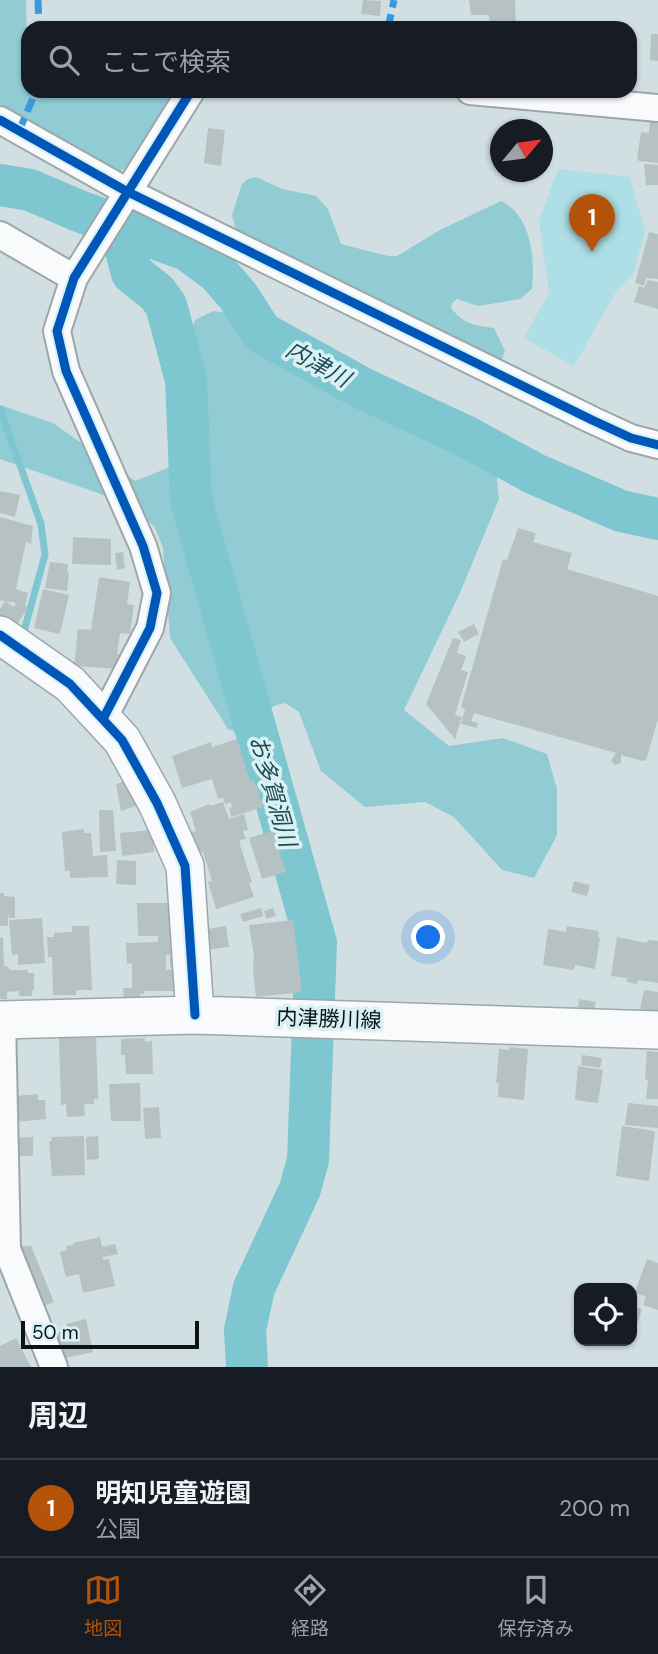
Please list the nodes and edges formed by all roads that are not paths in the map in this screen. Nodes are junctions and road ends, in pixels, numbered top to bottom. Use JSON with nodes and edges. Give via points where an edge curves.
{"nodes":[{"id":1,"x":186,"y":98,"type":"edge"},
{"id":2,"x":547,"y":98,"type":"edge"},
{"id":3,"x":658,"y":108,"type":"edge"},
{"id":4,"x":0,"y":120,"type":"edge"},
{"id":5,"x":126,"y":191,"type":"junction"},
{"id":6,"x":0,"y":235,"type":"edge"},
{"id":7,"x":74,"y":278,"type":"junction"},
{"id":8,"x":658,"y":445,"type":"edge"},
{"id":9,"x":0,"y":635,"type":"edge"},
{"id":10,"x":103,"y":719,"type":"junction"},
{"id":11,"x":195,"y":1015,"type":"junction"},
{"id":12,"x":1,"y":1020,"type":"edge"},
{"id":13,"x":658,"y":1030,"type":"edge"},
{"id":14,"x":4,"y":1249,"type":"edge"},
{"id":15,"x":54,"y":1367,"type":"edge"}],
"edges":[{"from":1,"to":5,"type":"street"},
{"from":2,"to":3,"type":"street"},
{"from":4,"to":5,"type":"street"},
{"from":5,"to":7,"type":"street"},
{"from":5,"to":8,"type":"street","via":[[592,420]]},
{"from":6,"to":7,"type":"street"},
{"from":7,"to":10,"type":"street","via":[[57,331],[66,371],[143,546],[157,593],[150,628]]},
{"from":9,"to":10,"type":"main road","via":[[70,684]]},
{"from":10,"to":11,"type":"main road","via":[[122,740],[185,866]]},
{"from":11,"to":12,"type":"main road","name":"内津勝川線"},
{"from":11,"to":13,"type":"main road","name":"内津勝川線"},
{"from":12,"to":14,"type":"street"},
{"from":14,"to":15,"type":"street"}]}
